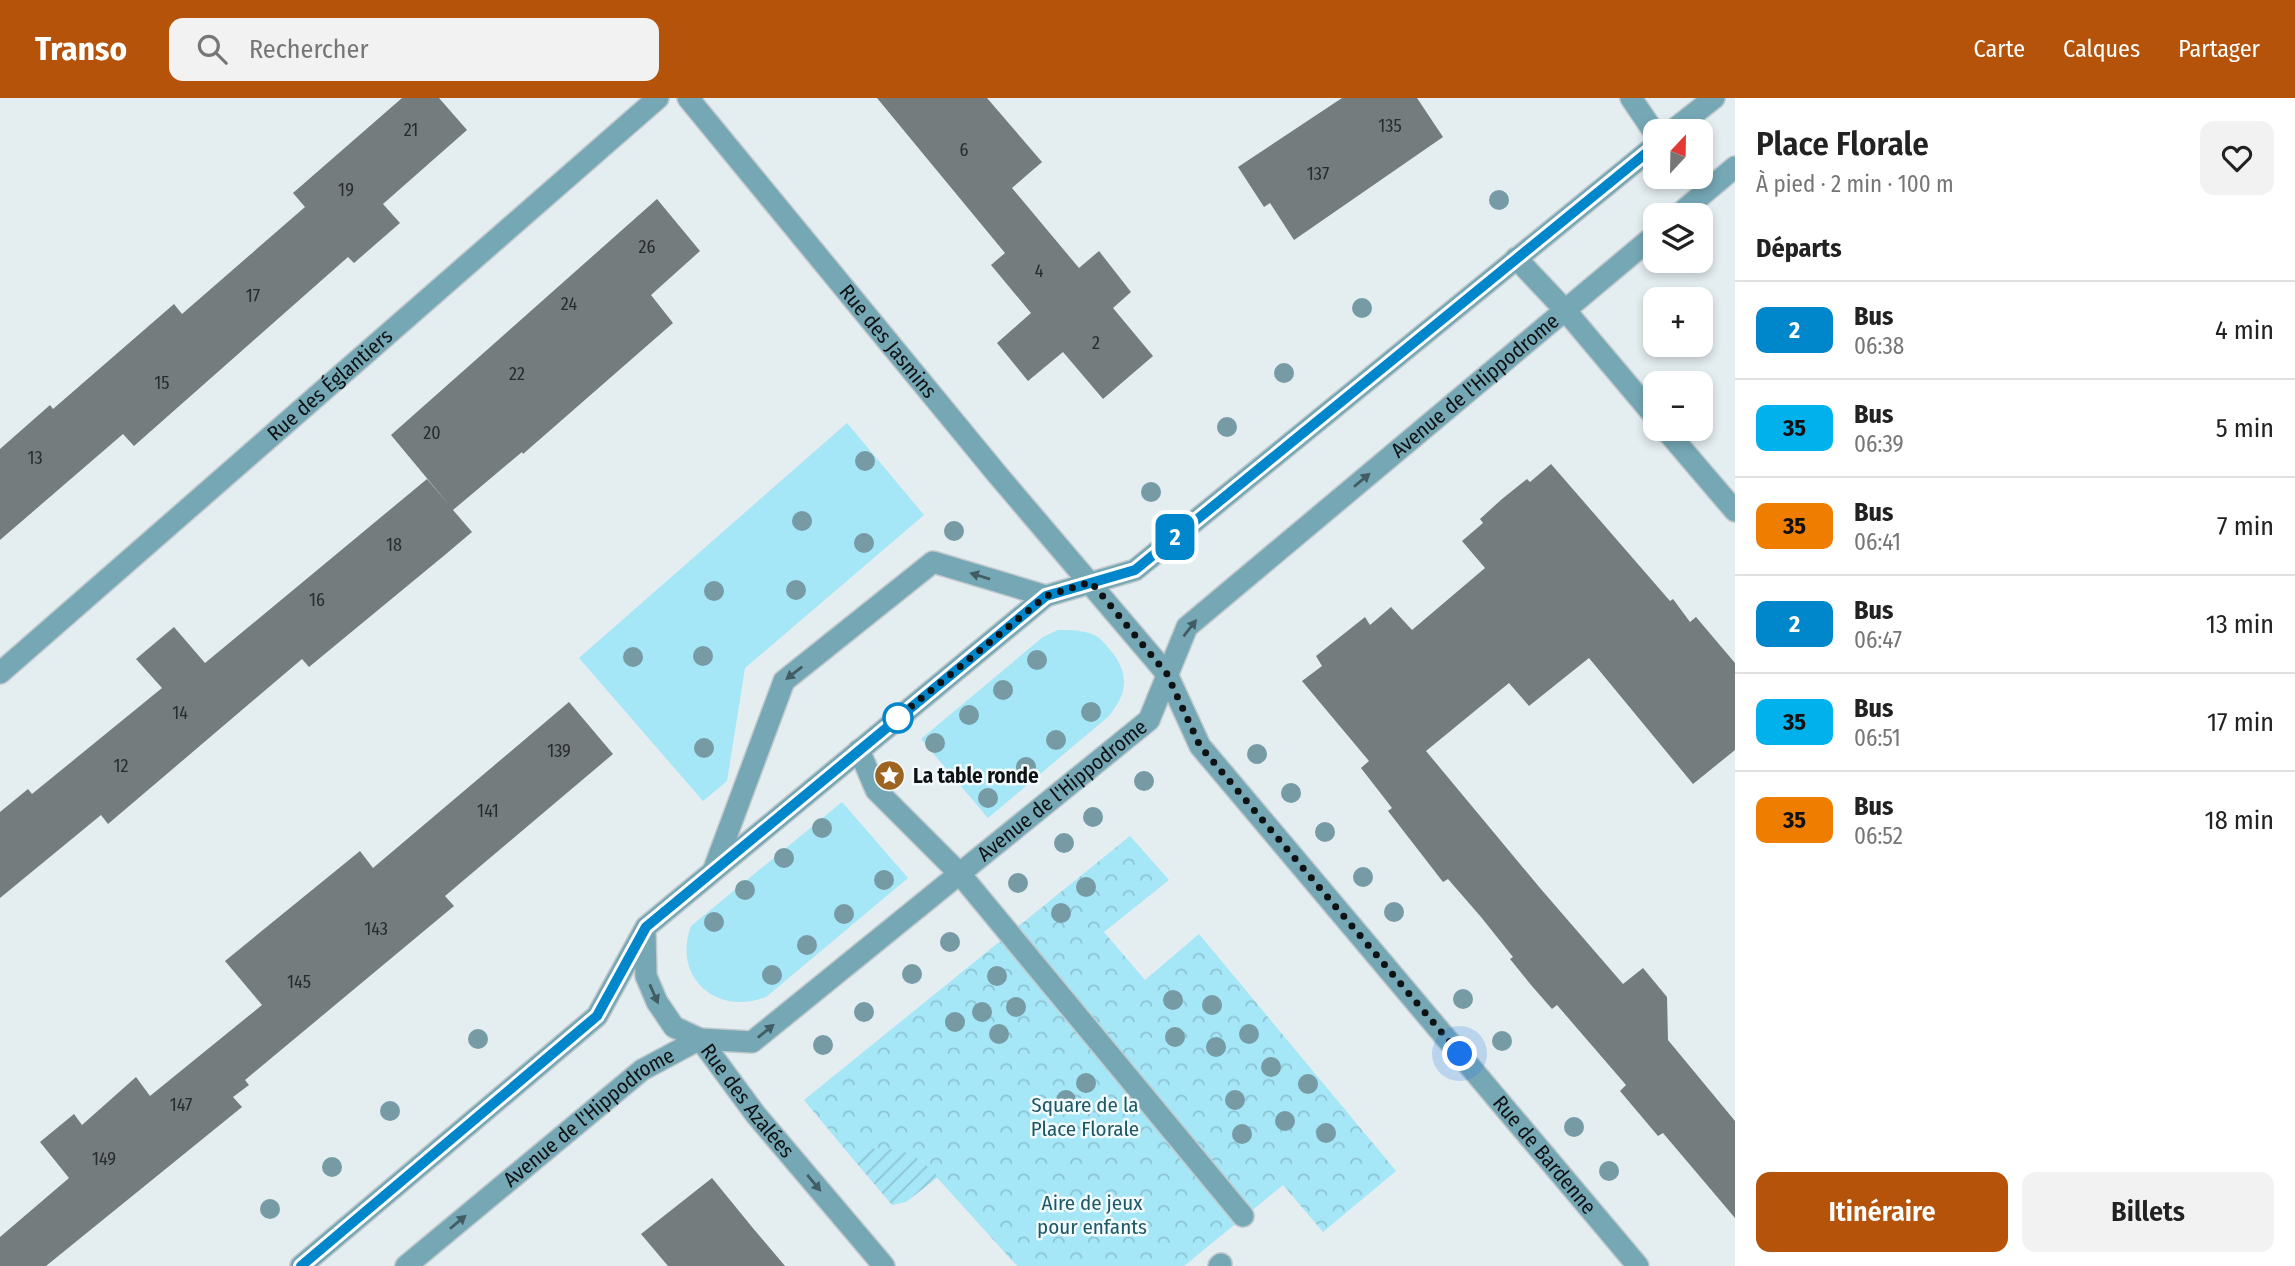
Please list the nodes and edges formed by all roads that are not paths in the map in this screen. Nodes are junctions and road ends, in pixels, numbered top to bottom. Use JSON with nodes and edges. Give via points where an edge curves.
{"nodes":[{"id":1,"x":658,"y":98,"type":"edge"},
{"id":2,"x":688,"y":98,"type":"edge"},
{"id":3,"x":1631,"y":98,"type":"edge"},
{"id":4,"x":1714,"y":98,"type":"edge"},
{"id":5,"x":1645,"y":119,"type":"edge"},
{"id":6,"x":1687,"y":119,"type":"edge"},
{"id":7,"x":1643,"y":155,"type":"edge"},
{"id":8,"x":1735,"y":167,"type":"edge"},
{"id":9,"x":1692,"y":203,"type":"edge"},
{"id":10,"x":1643,"y":245,"type":"edge"},
{"id":11,"x":1516,"y":258,"type":"junction"},
{"id":12,"x":1564,"y":310,"type":"junction"},
{"id":13,"x":1643,"y":403,"type":"edge"},
{"id":14,"x":1675,"y":441,"type":"edge"},
{"id":15,"x":1735,"y":512,"type":"edge"},
{"id":16,"x":1091,"y":582,"type":"junction"},
{"id":17,"x":1046,"y":596,"type":"junction"},
{"id":18,"x":0,"y":673,"type":"edge"},
{"id":19,"x":1167,"y":674,"type":"junction"},
{"id":20,"x":859,"y":750,"type":"junction"},
{"id":21,"x":714,"y":870,"type":"junction"},
{"id":22,"x":961,"y":874,"type":"junction"},
{"id":23,"x":646,"y":927,"type":"junction"},
{"id":24,"x":700,"y":1039,"type":"junction"},
{"id":25,"x":1243,"y":1216,"type":"dead end"},
{"id":26,"x":301,"y":1266,"type":"edge"},
{"id":27,"x":406,"y":1266,"type":"edge"},
{"id":28,"x":884,"y":1266,"type":"edge"},
{"id":29,"x":1638,"y":1266,"type":"edge"}],
"edges":[{"from":1,"to":18,"type":"street","name":"Rue des Églantiers"},
{"from":2,"to":16,"type":"street","name":"Rue des Jasmins"},
{"from":3,"to":5,"type":"street"},
{"from":4,"to":6,"type":"street"},
{"from":7,"to":11,"type":"street"},
{"from":8,"to":9,"type":"street"},
{"from":10,"to":12,"type":"street","name":"Avenue de l'Hippodrome"},
{"from":11,"to":12,"type":"street"},
{"from":11,"to":16,"type":"street","via":[[1135,570]]},
{"from":12,"to":13,"type":"street"},
{"from":19,"to":12,"type":"street","name":"Avenue de l'Hippodrome","one_way":true,"via":[[1187,627]]},
{"from":14,"to":15,"type":"street"},
{"from":16,"to":17,"type":"street"},
{"from":16,"to":19,"type":"street","name":"Rue de Bardenne"},
{"from":17,"to":20,"type":"street"},
{"from":17,"to":21,"type":"street","one_way":true,"via":[[933,562],[784,681]]},
{"from":19,"to":22,"type":"street","name":"Avenue de l'Hippodrome","via":[[1149,720]]},
{"from":19,"to":29,"type":"street","name":"Rue de Bardenne","via":[[1200,746]]},
{"from":20,"to":21,"type":"street"},
{"from":20,"to":22,"type":"street","via":[[876,790]]},
{"from":21,"to":23,"type":"street"},
{"from":24,"to":22,"type":"street","name":"Avenue de l'Hippodrome","one_way":true,"via":[[752,1042]]},
{"from":22,"to":25,"type":"street"},
{"from":23,"to":24,"type":"street","name":"Rue des Azalées","one_way":true,"via":[[646,976],[657,1002],[674,1027]]},
{"from":23,"to":26,"type":"street","via":[[597,1016]]},
{"from":27,"to":24,"type":"street","name":"Avenue de l'Hippodrome","one_way":true,"via":[[642,1070]]},
{"from":24,"to":28,"type":"street","name":"Rue des Azalées","one_way":true,"via":[[756,1115]]}]}
